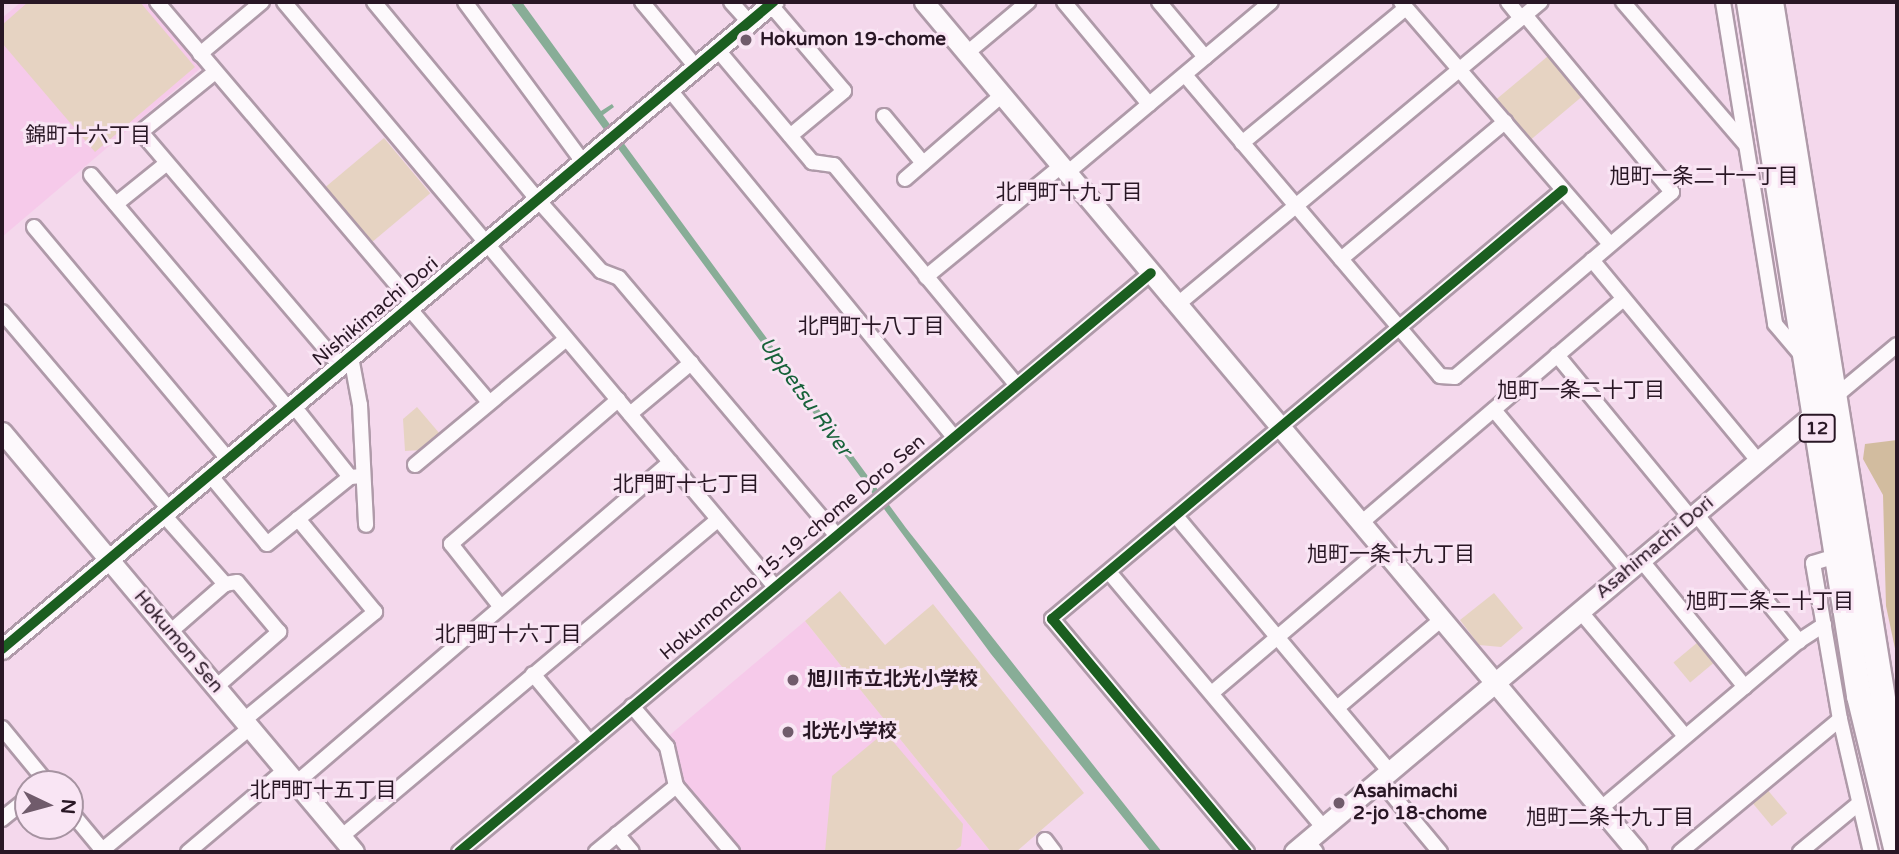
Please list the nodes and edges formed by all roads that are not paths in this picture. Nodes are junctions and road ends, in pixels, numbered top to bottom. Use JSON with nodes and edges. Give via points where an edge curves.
{"nodes":[{"id":1,"x":157,"y":2,"type":"edge"},
{"id":2,"x":262,"y":2,"type":"edge"},
{"id":3,"x":284,"y":2,"type":"edge"},
{"id":4,"x":374,"y":2,"type":"edge"},
{"id":5,"x":465,"y":2,"type":"edge"},
{"id":6,"x":642,"y":2,"type":"edge"},
{"id":7,"x":731,"y":2,"type":"edge"},
{"id":8,"x":924,"y":2,"type":"edge"},
{"id":9,"x":1028,"y":2,"type":"edge"},
{"id":10,"x":1064,"y":2,"type":"edge"},
{"id":11,"x":1158,"y":2,"type":"edge"},
{"id":12,"x":1508,"y":2,"type":"edge"},
{"id":13,"x":1541,"y":2,"type":"edge"},
{"id":14,"x":1623,"y":2,"type":"edge"},
{"id":15,"x":1723,"y":2,"type":"edge"},
{"id":16,"x":1749,"y":2,"type":"edge"},
{"id":17,"x":1771,"y":2,"type":"edge"},
{"id":18,"x":772,"y":3,"type":"edge"},
{"id":19,"x":1262,"y":4,"type":"edge"},
{"id":20,"x":1404,"y":5,"type":"edge"},
{"id":21,"x":1523,"y":17,"type":"junction"},
{"id":22,"x":748,"y":22,"type":"junction"},
{"id":23,"x":717,"y":49,"type":"junction"},
{"id":24,"x":967,"y":53,"type":"junction"},
{"id":25,"x":200,"y":54,"type":"junction"},
{"id":26,"x":1205,"y":57,"type":"junction"},
{"id":27,"x":696,"y":67,"type":"junction"},
{"id":28,"x":1460,"y":69,"type":"junction"},
{"id":29,"x":215,"y":72,"type":"junction"},
{"id":30,"x":1185,"y":75,"type":"junction"},
{"id":31,"x":669,"y":89,"type":"junction"},
{"id":32,"x":1002,"y":95,"type":"junction"},
{"id":33,"x":1149,"y":104,"type":"junction"},
{"id":34,"x":884,"y":116,"type":"dead end"},
{"id":35,"x":1505,"y":122,"type":"junction"},
{"id":36,"x":790,"y":136,"type":"junction"},
{"id":37,"x":1242,"y":143,"type":"junction"},
{"id":38,"x":1745,"y":144,"type":"junction"},
{"id":39,"x":588,"y":158,"type":"junction"},
{"id":40,"x":167,"y":163,"type":"junction"},
{"id":41,"x":923,"y":163,"type":"junction"},
{"id":42,"x":1064,"y":169,"type":"junction"},
{"id":43,"x":91,"y":175,"type":"dead end"},
{"id":44,"x":905,"y":179,"type":"dead end"},
{"id":45,"x":1563,"y":190,"type":"junction"},
{"id":46,"x":538,"y":200,"type":"junction"},
{"id":47,"x":116,"y":205,"type":"junction"},
{"id":48,"x":1295,"y":206,"type":"junction"},
{"id":49,"x":34,"y":228,"type":"dead end"},
{"id":50,"x":486,"y":243,"type":"junction"},
{"id":51,"x":1610,"y":244,"type":"junction"},
{"id":52,"x":1341,"y":259,"type":"junction"},
{"id":53,"x":1592,"y":261,"type":"junction"},
{"id":54,"x":1151,"y":273,"type":"junction"},
{"id":55,"x":926,"y":277,"type":"junction"},
{"id":56,"x":1623,"y":299,"type":"junction"},
{"id":57,"x":1178,"y":304,"type":"junction"},
{"id":58,"x":411,"y":306,"type":"junction"},
{"id":59,"x":2,"y":312,"type":"edge"},
{"id":60,"x":1398,"y":328,"type":"junction"},
{"id":61,"x":566,"y":339,"type":"junction"},
{"id":62,"x":1897,"y":345,"type":"edge"},
{"id":63,"x":1557,"y":355,"type":"junction"},
{"id":64,"x":345,"y":361,"type":"junction"},
{"id":65,"x":1807,"y":362,"type":"junction"},
{"id":66,"x":691,"y":363,"type":"junction"},
{"id":67,"x":1016,"y":384,"type":"junction"},
{"id":68,"x":618,"y":400,"type":"junction"},
{"id":69,"x":488,"y":402,"type":"junction"},
{"id":70,"x":1824,"y":406,"type":"junction"},
{"id":71,"x":291,"y":407,"type":"junction"},
{"id":72,"x":1494,"y":410,"type":"junction"},
{"id":73,"x":630,"y":414,"type":"junction"},
{"id":74,"x":1281,"y":427,"type":"junction"},
{"id":75,"x":2,"y":432,"type":"edge"},
{"id":76,"x":953,"y":436,"type":"junction"},
{"id":77,"x":228,"y":459,"type":"junction"},
{"id":78,"x":1758,"y":461,"type":"junction"},
{"id":79,"x":670,"y":462,"type":"junction"},
{"id":80,"x":415,"y":466,"type":"dead end"},
{"id":81,"x":210,"y":474,"type":"junction"},
{"id":82,"x":357,"y":476,"type":"junction"},
{"id":83,"x":166,"y":511,"type":"junction"},
{"id":84,"x":1176,"y":516,"type":"junction"},
{"id":85,"x":1693,"y":516,"type":"junction"},
{"id":86,"x":299,"y":519,"type":"junction"},
{"id":87,"x":718,"y":519,"type":"junction"},
{"id":88,"x":1361,"y":523,"type":"junction"},
{"id":89,"x":366,"y":525,"type":"dead end"},
{"id":90,"x":836,"y":535,"type":"junction"},
{"id":91,"x":1382,"y":548,"type":"junction"},
{"id":92,"x":1836,"y":556,"type":"junction"},
{"id":93,"x":108,"y":560,"type":"junction"},
{"id":94,"x":1634,"y":566,"type":"junction"},
{"id":95,"x":1109,"y":572,"type":"junction"},
{"id":96,"x":225,"y":584,"type":"junction"},
{"id":97,"x":775,"y":587,"type":"junction"},
{"id":98,"x":500,"y":606,"type":"junction"},
{"id":99,"x":1580,"y":611,"type":"junction"},
{"id":100,"x":1442,"y":619,"type":"junction"},
{"id":101,"x":1824,"y":625,"type":"junction"},
{"id":102,"x":170,"y":632,"type":"junction"},
{"id":103,"x":1277,"y":638,"type":"junction"},
{"id":104,"x":1799,"y":641,"type":"junction"},
{"id":105,"x":2,"y":649,"type":"edge"},
{"id":106,"x":533,"y":674,"type":"junction"},
{"id":107,"x":1495,"y":683,"type":"junction"},
{"id":108,"x":216,"y":687,"type":"junction"},
{"id":109,"x":1745,"y":687,"type":"junction"},
{"id":110,"x":1213,"y":692,"type":"junction"},
{"id":111,"x":632,"y":706,"type":"junction"},
{"id":112,"x":1336,"y":708,"type":"junction"},
{"id":113,"x":1840,"y":719,"type":"junction"},
{"id":114,"x":247,"y":724,"type":"junction"},
{"id":115,"x":2,"y":728,"type":"edge"},
{"id":116,"x":1685,"y":736,"type":"junction"},
{"id":117,"x":590,"y":743,"type":"junction"},
{"id":118,"x":36,"y":770,"type":"edge"},
{"id":119,"x":291,"y":776,"type":"junction"},
{"id":120,"x":1385,"y":776,"type":"junction"},
{"id":121,"x":1897,"y":785,"type":"edge"},
{"id":122,"x":676,"y":786,"type":"junction"},
{"id":123,"x":1857,"y":804,"type":"junction"},
{"id":124,"x":1600,"y":809,"type":"junction"},
{"id":125,"x":1323,"y":827,"type":"junction"},
{"id":126,"x":84,"y":829,"type":"edge"},
{"id":127,"x":617,"y":834,"type":"junction"},
{"id":128,"x":1045,"y":840,"type":"dead end"},
{"id":129,"x":348,"y":845,"type":"edge"},
{"id":130,"x":1306,"y":849,"type":"edge"},
{"id":131,"x":102,"y":852,"type":"edge"},
{"id":132,"x":188,"y":852,"type":"edge"},
{"id":133,"x":459,"y":852,"type":"edge"},
{"id":134,"x":596,"y":852,"type":"edge"},
{"id":135,"x":632,"y":852,"type":"edge"},
{"id":136,"x":732,"y":852,"type":"edge"},
{"id":137,"x":1054,"y":852,"type":"edge"},
{"id":138,"x":1247,"y":852,"type":"edge"},
{"id":139,"x":1440,"y":852,"type":"edge"},
{"id":140,"x":1637,"y":852,"type":"edge"},
{"id":141,"x":1680,"y":852,"type":"edge"},
{"id":142,"x":1800,"y":852,"type":"edge"},
{"id":143,"x":1871,"y":852,"type":"edge"},
{"id":144,"x":1897,"y":852,"type":"edge"}],
"edges":[{"from":1,"to":25,"type":"street"},
{"from":2,"to":25,"type":"street"},
{"from":3,"to":50,"type":"street"},
{"from":4,"to":46,"type":"street"},
{"from":5,"to":39,"type":"street"},
{"from":6,"to":27,"type":"street"},
{"from":7,"to":22,"type":"street"},
{"from":8,"to":24,"type":"street"},
{"from":9,"to":24,"type":"street"},
{"from":10,"to":33,"type":"street"},
{"from":11,"to":26,"type":"street"},
{"from":12,"to":21,"type":"street"},
{"from":13,"to":21,"type":"street"},
{"from":14,"to":38,"type":"street"},
{"from":15,"to":38,"type":"street"},
{"from":16,"to":65,"type":"highway","number":"12"},
{"from":17,"to":70,"type":"highway","number":"12"},
{"from":18,"to":22,"type":"street","name":"Nishikimachi Dori"},
{"from":18,"to":36,"type":"street","via":[[844,91]]},
{"from":19,"to":26,"type":"street"},
{"from":20,"to":28,"type":"street"},
{"from":20,"to":37,"type":"street"},
{"from":21,"to":28,"type":"street"},
{"from":21,"to":51,"type":"street","via":[[1672,192]]},
{"from":22,"to":23,"type":"street","name":"Nishikimachi Dori"},
{"from":23,"to":27,"type":"street","name":"Nishikimachi Dori"},
{"from":23,"to":36,"type":"street"},
{"from":24,"to":32,"type":"street"},
{"from":25,"to":29,"type":"street"},
{"from":26,"to":30,"type":"street"},
{"from":27,"to":31,"type":"street","name":"Nishikimachi Dori"},
{"from":28,"to":35,"type":"street"},
{"from":28,"to":48,"type":"street"},
{"from":29,"to":40,"type":"street","via":[[141,132]]},
{"from":29,"to":58,"type":"street"},
{"from":30,"to":33,"type":"street"},
{"from":30,"to":37,"type":"street"},
{"from":31,"to":39,"type":"street","name":"Nishikimachi Dori"},
{"from":31,"to":76,"type":"street"},
{"from":32,"to":41,"type":"street"},
{"from":32,"to":42,"type":"street"},
{"from":33,"to":42,"type":"street"},
{"from":34,"to":41,"type":"street"},
{"from":35,"to":45,"type":"street"},
{"from":35,"to":52,"type":"street"},
{"from":36,"to":55,"type":"street","via":[[811,162],[834,165]]},
{"from":37,"to":48,"type":"street"},
{"from":38,"to":65,"type":"street","via":[[1775,324]]},
{"from":39,"to":46,"type":"street","name":"Nishikimachi Dori"},
{"from":40,"to":47,"type":"street"},
{"from":40,"to":64,"type":"street"},
{"from":41,"to":44,"type":"street"},
{"from":42,"to":54,"type":"street"},
{"from":42,"to":55,"type":"street"},
{"from":43,"to":47,"type":"street"},
{"from":45,"to":51,"type":"street"},
{"from":45,"to":60,"type":"street"},
{"from":46,"to":50,"type":"street","name":"Nishikimachi Dori"},
{"from":46,"to":66,"type":"street","via":[[601,271],[619,278]]},
{"from":47,"to":71,"type":"street"},
{"from":48,"to":52,"type":"street"},
{"from":48,"to":57,"type":"street"},
{"from":49,"to":77,"type":"street"},
{"from":50,"to":58,"type":"street","name":"Nishikimachi Dori"},
{"from":50,"to":61,"type":"street"},
{"from":51,"to":53,"type":"street"},
{"from":52,"to":60,"type":"street"},
{"from":53,"to":56,"type":"street"},
{"from":53,"to":60,"type":"street","via":[[1455,377],[1440,376]]},
{"from":54,"to":57,"type":"street"},
{"from":54,"to":67,"type":"street","name":"Hokumoncho 15-19-chome Doro Sen"},
{"from":55,"to":67,"type":"street"},
{"from":56,"to":63,"type":"street"},
{"from":56,"to":78,"type":"street"},
{"from":57,"to":74,"type":"street"},
{"from":58,"to":64,"type":"street","name":"Nishikimachi Dori"},
{"from":58,"to":69,"type":"street"},
{"from":59,"to":83,"type":"street"},
{"from":60,"to":74,"type":"street"},
{"from":61,"to":68,"type":"street"},
{"from":61,"to":69,"type":"street"},
{"from":62,"to":70,"type":"street"},
{"from":63,"to":72,"type":"street"},
{"from":63,"to":85,"type":"street"},
{"from":64,"to":71,"type":"street","name":"Nishikimachi Dori"},
{"from":64,"to":82,"type":"street","via":[[360,405]]},
{"from":65,"to":70,"type":"highway","number":"12"},
{"from":66,"to":73,"type":"street"},
{"from":66,"to":90,"type":"street"},
{"from":67,"to":76,"type":"street","name":"Hokumoncho 15-19-chome Doro Sen"},
{"from":68,"to":73,"type":"street"},
{"from":68,"to":98,"type":"street","via":[[451,544]]},
{"from":69,"to":80,"type":"street"},
{"from":70,"to":78,"type":"street","name":"Asahimachi Dori"},
{"from":70,"to":92,"type":"highway","number":"12"},
{"from":70,"to":121,"type":"highway","number":"12"},
{"from":71,"to":77,"type":"street","name":"Nishikimachi Dori"},
{"from":71,"to":82,"type":"street"},
{"from":72,"to":88,"type":"street"},
{"from":72,"to":94,"type":"street"},
{"from":73,"to":79,"type":"street"},
{"from":74,"to":84,"type":"street"},
{"from":74,"to":88,"type":"street"},
{"from":75,"to":93,"type":"street","name":"Hokumon Sen"},
{"from":76,"to":90,"type":"street","name":"Hokumoncho 15-19-chome Doro Sen"},
{"from":77,"to":81,"type":"street","name":"Nishikimachi Dori"},
{"from":78,"to":85,"type":"street","name":"Asahimachi Dori"},
{"from":79,"to":87,"type":"street"},
{"from":79,"to":98,"type":"street"},
{"from":81,"to":83,"type":"street","name":"Nishikimachi Dori"},
{"from":81,"to":86,"type":"street","via":[[267,544]]},
{"from":82,"to":86,"type":"street"},
{"from":82,"to":89,"type":"street"},
{"from":83,"to":93,"type":"street","name":"Nishikimachi Dori"},
{"from":83,"to":96,"type":"street"},
{"from":84,"to":95,"type":"street"},
{"from":84,"to":103,"type":"street"},
{"from":85,"to":94,"type":"street","name":"Asahimachi Dori"},
{"from":85,"to":104,"type":"street"},
{"from":86,"to":114,"type":"street","via":[[375,612]]},
{"from":87,"to":97,"type":"street"},
{"from":87,"to":106,"type":"street"},
{"from":88,"to":91,"type":"street"},
{"from":90,"to":97,"type":"street","name":"Hokumoncho 15-19-chome Doro Sen"},
{"from":91,"to":100,"type":"street"},
{"from":91,"to":103,"type":"street"},
{"from":92,"to":101,"type":"street","via":[[1813,563]]},
{"from":92,"to":144,"type":"highway","number":"12","via":[[1877,786]]},
{"from":93,"to":102,"type":"street","name":"Hokumon Sen"},
{"from":93,"to":105,"type":"street","name":"Nishikimachi Dori"},
{"from":94,"to":99,"type":"street","name":"Asahimachi Dori"},
{"from":94,"to":109,"type":"street"},
{"from":95,"to":110,"type":"street"},
{"from":95,"to":138,"type":"street","via":[[1052,619]]},
{"from":96,"to":102,"type":"street"},
{"from":96,"to":108,"type":"street","via":[[237,582],[279,632]]},
{"from":97,"to":111,"type":"street","name":"Hokumoncho 15-19-chome Doro Sen"},
{"from":98,"to":119,"type":"street"},
{"from":99,"to":107,"type":"street","name":"Asahimachi Dori"},
{"from":99,"to":116,"type":"street"},
{"from":100,"to":107,"type":"street"},
{"from":100,"to":112,"type":"street"},
{"from":101,"to":104,"type":"street"},
{"from":101,"to":113,"type":"street"},
{"from":102,"to":108,"type":"street","name":"Hokumon Sen"},
{"from":103,"to":110,"type":"street"},
{"from":103,"to":112,"type":"street"},
{"from":104,"to":109,"type":"street"},
{"from":106,"to":117,"type":"street"},
{"from":106,"to":129,"type":"street"},
{"from":107,"to":120,"type":"street","name":"Asahimachi Dori"},
{"from":107,"to":124,"type":"street"},
{"from":108,"to":114,"type":"street","name":"Hokumon Sen"},
{"from":109,"to":116,"type":"street"},
{"from":110,"to":125,"type":"street"},
{"from":111,"to":117,"type":"street","name":"Hokumoncho 15-19-chome Doro Sen"},
{"from":111,"to":122,"type":"street","via":[[667,747]]},
{"from":112,"to":120,"type":"street"},
{"from":113,"to":123,"type":"street"},
{"from":113,"to":141,"type":"street"},
{"from":114,"to":119,"type":"street","name":"Hokumon Sen"},
{"from":114,"to":131,"type":"street"},
{"from":115,"to":118,"type":"street"},
{"from":116,"to":124,"type":"street"},
{"from":117,"to":133,"type":"street","name":"Hokumoncho 15-19-chome Doro Sen"},
{"from":119,"to":129,"type":"street","name":"Hokumon Sen"},
{"from":119,"to":132,"type":"street"},
{"from":120,"to":125,"type":"street","name":"Asahimachi Dori"},
{"from":120,"to":139,"type":"street"},
{"from":122,"to":127,"type":"street"},
{"from":122,"to":136,"type":"street"},
{"from":123,"to":142,"type":"street"},
{"from":123,"to":143,"type":"street"},
{"from":124,"to":140,"type":"street"},
{"from":125,"to":130,"type":"street","name":"Asahimachi Dori"},
{"from":126,"to":131,"type":"street"},
{"from":127,"to":134,"type":"street"},
{"from":127,"to":135,"type":"street"},
{"from":128,"to":137,"type":"street"}]}
